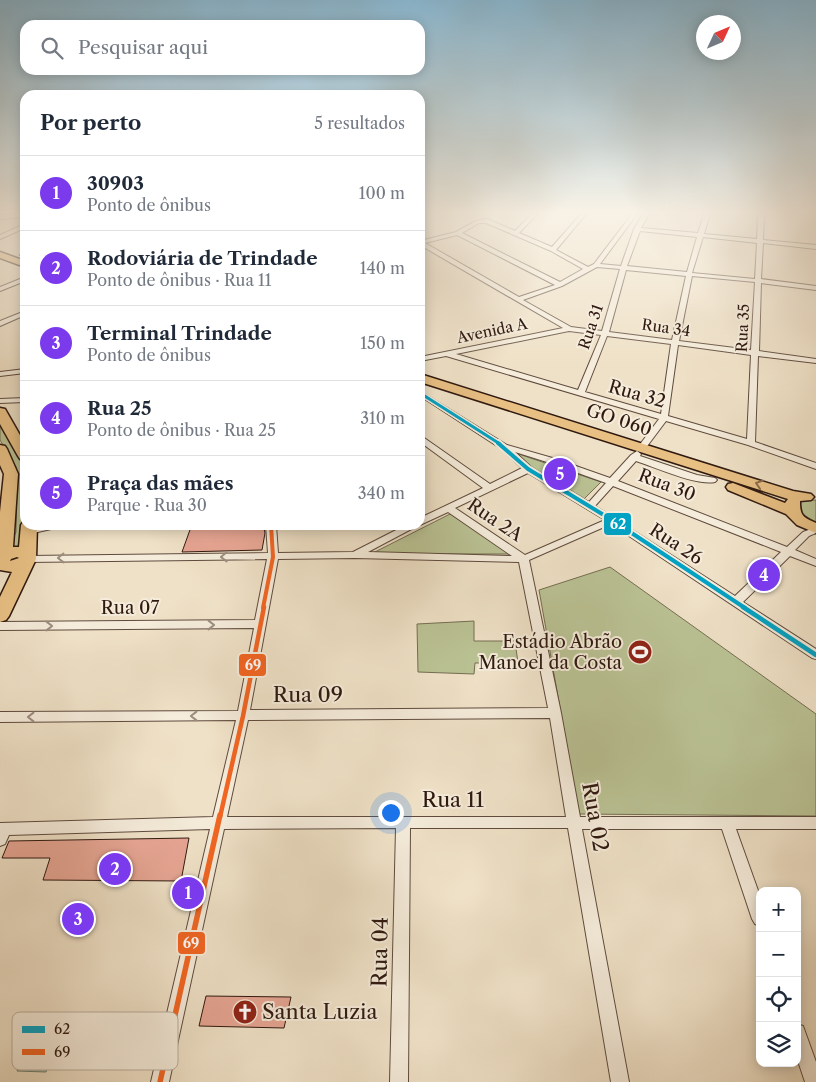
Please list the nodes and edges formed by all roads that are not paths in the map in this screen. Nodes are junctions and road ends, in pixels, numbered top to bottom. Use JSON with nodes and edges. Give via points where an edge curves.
{"nodes":[{"id":1,"x":457,"y":264,"type":"edge"},
{"id":2,"x":520,"y":264,"type":"edge"},
{"id":3,"x":579,"y":264,"type":"edge"},
{"id":4,"x":692,"y":264,"type":"edge"},
{"id":5,"x":760,"y":264,"type":"edge"},
{"id":6,"x":596,"y":265,"type":"joint"},
{"id":7,"x":623,"y":267,"type":"junction"},
{"id":8,"x":587,"y":269,"type":"junction"},
{"id":9,"x":689,"y":274,"type":"junction"},
{"id":10,"x":759,"y":280,"type":"junction"},
{"id":11,"x":20,"y":281,"type":"edge"},
{"id":12,"x":560,"y":285,"type":"junction"},
{"id":13,"x":816,"y":288,"type":"edge"},
{"id":14,"x":0,"y":289,"type":"edge"},
{"id":15,"x":520,"y":299,"type":"junction"},
{"id":16,"x":20,"y":315,"type":"edge"},
{"id":17,"x":0,"y":324,"type":"edge"},
{"id":18,"x":569,"y":329,"type":"junction"},
{"id":19,"x":605,"y":334,"type":"junction"},
{"id":20,"x":675,"y":344,"type":"junction"},
{"id":21,"x":755,"y":353,"type":"junction"},
{"id":22,"x":448,"y":354,"type":"junction"},
{"id":23,"x":425,"y":357,"type":"edge"},
{"id":24,"x":816,"y":361,"type":"edge"},
{"id":25,"x":20,"y":372,"type":"edge"},
{"id":26,"x":0,"y":374,"type":"edge"},
{"id":27,"x":425,"y":380,"type":"edge"},
{"id":28,"x":425,"y":387,"type":"edge"},
{"id":29,"x":580,"y":394,"type":"junction"},
{"id":30,"x":425,"y":396,"type":"edge"},
{"id":31,"x":20,"y":400,"type":"edge"},
{"id":32,"x":0,"y":401,"type":"edge"},
{"id":33,"x":0,"y":412,"type":"edge"},
{"id":34,"x":664,"y":418,"type":"junction"},
{"id":35,"x":425,"y":442,"type":"edge"},
{"id":36,"x":751,"y":443,"type":"junction"},
{"id":37,"x":503,"y":446,"type":"junction"},
{"id":38,"x":20,"y":447,"type":"edge"},
{"id":39,"x":0,"y":449,"type":"edge"},
{"id":40,"x":638,"y":452,"type":"junction"},
{"id":41,"x":816,"y":466,"type":"edge"},
{"id":42,"x":528,"y":469,"type":"junction"},
{"id":43,"x":613,"y":482,"type":"junction"},
{"id":44,"x":489,"y":488,"type":"junction"},
{"id":45,"x":811,"y":497,"type":"edge"},
{"id":46,"x":589,"y":507,"type":"junction"},
{"id":47,"x":448,"y":508,"type":"junction"},
{"id":48,"x":425,"y":520,"type":"edge"},
{"id":49,"x":612,"y":520,"type":"junction"},
{"id":50,"x":806,"y":525,"type":"edge"},
{"id":51,"x":29,"y":530,"type":"edge"},
{"id":52,"x":271,"y":530,"type":"edge"},
{"id":53,"x":395,"y":530,"type":"edge"},
{"id":54,"x":788,"y":551,"type":"junction"},
{"id":55,"x":355,"y":555,"type":"junction"},
{"id":56,"x":273,"y":557,"type":"junction"},
{"id":57,"x":27,"y":558,"type":"junction"},
{"id":58,"x":524,"y":559,"type":"junction"},
{"id":59,"x":1,"y":560,"type":"edge"},
{"id":60,"x":816,"y":563,"type":"edge"},
{"id":61,"x":736,"y":602,"type":"junction"},
{"id":62,"x":0,"y":616,"type":"edge"},
{"id":63,"x":260,"y":624,"type":"junction"},
{"id":64,"x":0,"y":626,"type":"edge"},
{"id":65,"x":816,"y":655,"type":"edge"},
{"id":66,"x":555,"y":713,"type":"junction"},
{"id":67,"x":242,"y":716,"type":"junction"},
{"id":68,"x":0,"y":717,"type":"edge"},
{"id":69,"x":574,"y":821,"type":"junction"},
{"id":70,"x":403,"y":822,"type":"junction"},
{"id":71,"x":727,"y":822,"type":"junction"},
{"id":72,"x":816,"y":822,"type":"edge"},
{"id":73,"x":217,"y":823,"type":"junction"},
{"id":74,"x":1,"y":832,"type":"edge"},
{"id":75,"x":756,"y":908,"type":"edge"},
{"id":76,"x":175,"y":1012,"type":"edge"},
{"id":77,"x":801,"y":1044,"type":"edge"},
{"id":78,"x":399,"y":1082,"type":"edge"},
{"id":79,"x":620,"y":1082,"type":"edge"},
{"id":80,"x":814,"y":1082,"type":"edge"}],
"edges":[{"from":1,"to":15,"type":"street","name":"Rua 34"},
{"from":2,"to":12,"type":"street"},
{"from":3,"to":8,"type":"street"},
{"from":4,"to":9,"type":"street"},
{"from":5,"to":10,"type":"street","name":"Rua 35"},
{"from":6,"to":7,"type":"street"},
{"from":6,"to":8,"type":"street","name":"Avenida A"},
{"from":7,"to":9,"type":"street"},
{"from":7,"to":19,"type":"street","name":"Rua 31"},
{"from":8,"to":12,"type":"street","name":"Avenida A"},
{"from":9,"to":10,"type":"street"},
{"from":9,"to":20,"type":"street"},
{"from":10,"to":13,"type":"street"},
{"from":10,"to":21,"type":"street","name":"Rua 35"},
{"from":11,"to":14,"type":"street"},
{"from":12,"to":15,"type":"street","name":"Avenida A"},
{"from":15,"to":18,"type":"street","name":"Rua 34"},
{"from":16,"to":17,"type":"street"},
{"from":18,"to":19,"type":"street","name":"Rua 34"},
{"from":18,"to":22,"type":"street","name":"Avenida A"},
{"from":19,"to":20,"type":"street","name":"Rua 34"},
{"from":19,"to":29,"type":"street","name":"Rua 31"},
{"from":20,"to":21,"type":"street","name":"Rua 34"},
{"from":20,"to":34,"type":"street"},
{"from":21,"to":24,"type":"street","name":"Rua 34"},
{"from":21,"to":36,"type":"street","name":"Rua 35"},
{"from":22,"to":23,"type":"street","name":"Avenida A"},
{"from":22,"to":29,"type":"street","name":"Rua 32"},
{"from":25,"to":26,"type":"street"},
{"from":27,"to":40,"type":"main road","name":"GO 060"},
{"from":28,"to":40,"type":"main road","name":"GO 060"},
{"from":29,"to":34,"type":"street","name":"Rua 32"},
{"from":30,"to":37,"type":"street","name":"Rua 26"},
{"from":31,"to":32,"type":"street"},
{"from":33,"to":38,"type":"main road"},
{"from":34,"to":36,"type":"street","name":"Rua 32"},
{"from":34,"to":40,"type":"street"},
{"from":35,"to":44,"type":"street"},
{"from":36,"to":41,"type":"street","name":"Rua 32"},
{"from":37,"to":42,"type":"street","name":"Rua 26"},
{"from":37,"to":43,"type":"street","name":"Rua 30"},
{"from":39,"to":59,"type":"main road","via":[[11,474]]},
{"from":40,"to":43,"type":"street"},
{"from":45,"to":40,"type":"main road","name":"GO 060","one_way":true,"via":[[792,495]]},
{"from":40,"to":50,"type":"main road","name":"GO 060","via":[[753,494]]},
{"from":42,"to":44,"type":"street"},
{"from":42,"to":46,"type":"street","name":"Rua 26"},
{"from":43,"to":46,"type":"street"},
{"from":43,"to":54,"type":"street","name":"Rua 30"},
{"from":44,"to":47,"type":"street"},
{"from":45,"to":50,"type":"main road","via":[[793,502],[791,506]]},
{"from":46,"to":49,"type":"street","name":"Rua 26"},
{"from":47,"to":48,"type":"street"},
{"from":47,"to":58,"type":"street","name":"Rua 2A"},
{"from":49,"to":58,"type":"street"},
{"from":49,"to":61,"type":"street","name":"Rua 26"},
{"from":50,"to":54,"type":"street"},
{"from":51,"to":57,"type":"main road"},
{"from":52,"to":56,"type":"street"},
{"from":53,"to":55,"type":"street"},
{"from":54,"to":60,"type":"street","name":"Rua 30"},
{"from":54,"to":61,"type":"street"},
{"from":55,"to":56,"type":"street"},
{"from":55,"to":58,"type":"street"},
{"from":56,"to":57,"type":"street","one_way":true},
{"from":56,"to":63,"type":"street"},
{"from":57,"to":59,"type":"main road","via":[[10,567],[2,565]]},
{"from":57,"to":62,"type":"main road"},
{"from":58,"to":66,"type":"street","name":"Rua 02"},
{"from":61,"to":65,"type":"street","name":"Rua 26"},
{"from":64,"to":63,"type":"street","name":"Rua 07","one_way":true},
{"from":63,"to":67,"type":"street"},
{"from":66,"to":67,"type":"street","name":"Rua 09"},
{"from":66,"to":69,"type":"street","name":"Rua 02"},
{"from":67,"to":68,"type":"street","name":"Rua 09","one_way":true},
{"from":67,"to":73,"type":"street"},
{"from":69,"to":70,"type":"street","name":"Rua 11"},
{"from":69,"to":71,"type":"street","name":"Rua 11"},
{"from":69,"to":79,"type":"street","name":"Rua 02"},
{"from":70,"to":73,"type":"street","name":"Rua 11"},
{"from":70,"to":78,"type":"street","name":"Rua 04"},
{"from":71,"to":72,"type":"street","name":"Rua 11"},
{"from":71,"to":75,"type":"street"},
{"from":73,"to":74,"type":"street","name":"Rua 11"},
{"from":73,"to":76,"type":"street"},
{"from":77,"to":80,"type":"street"}]}
